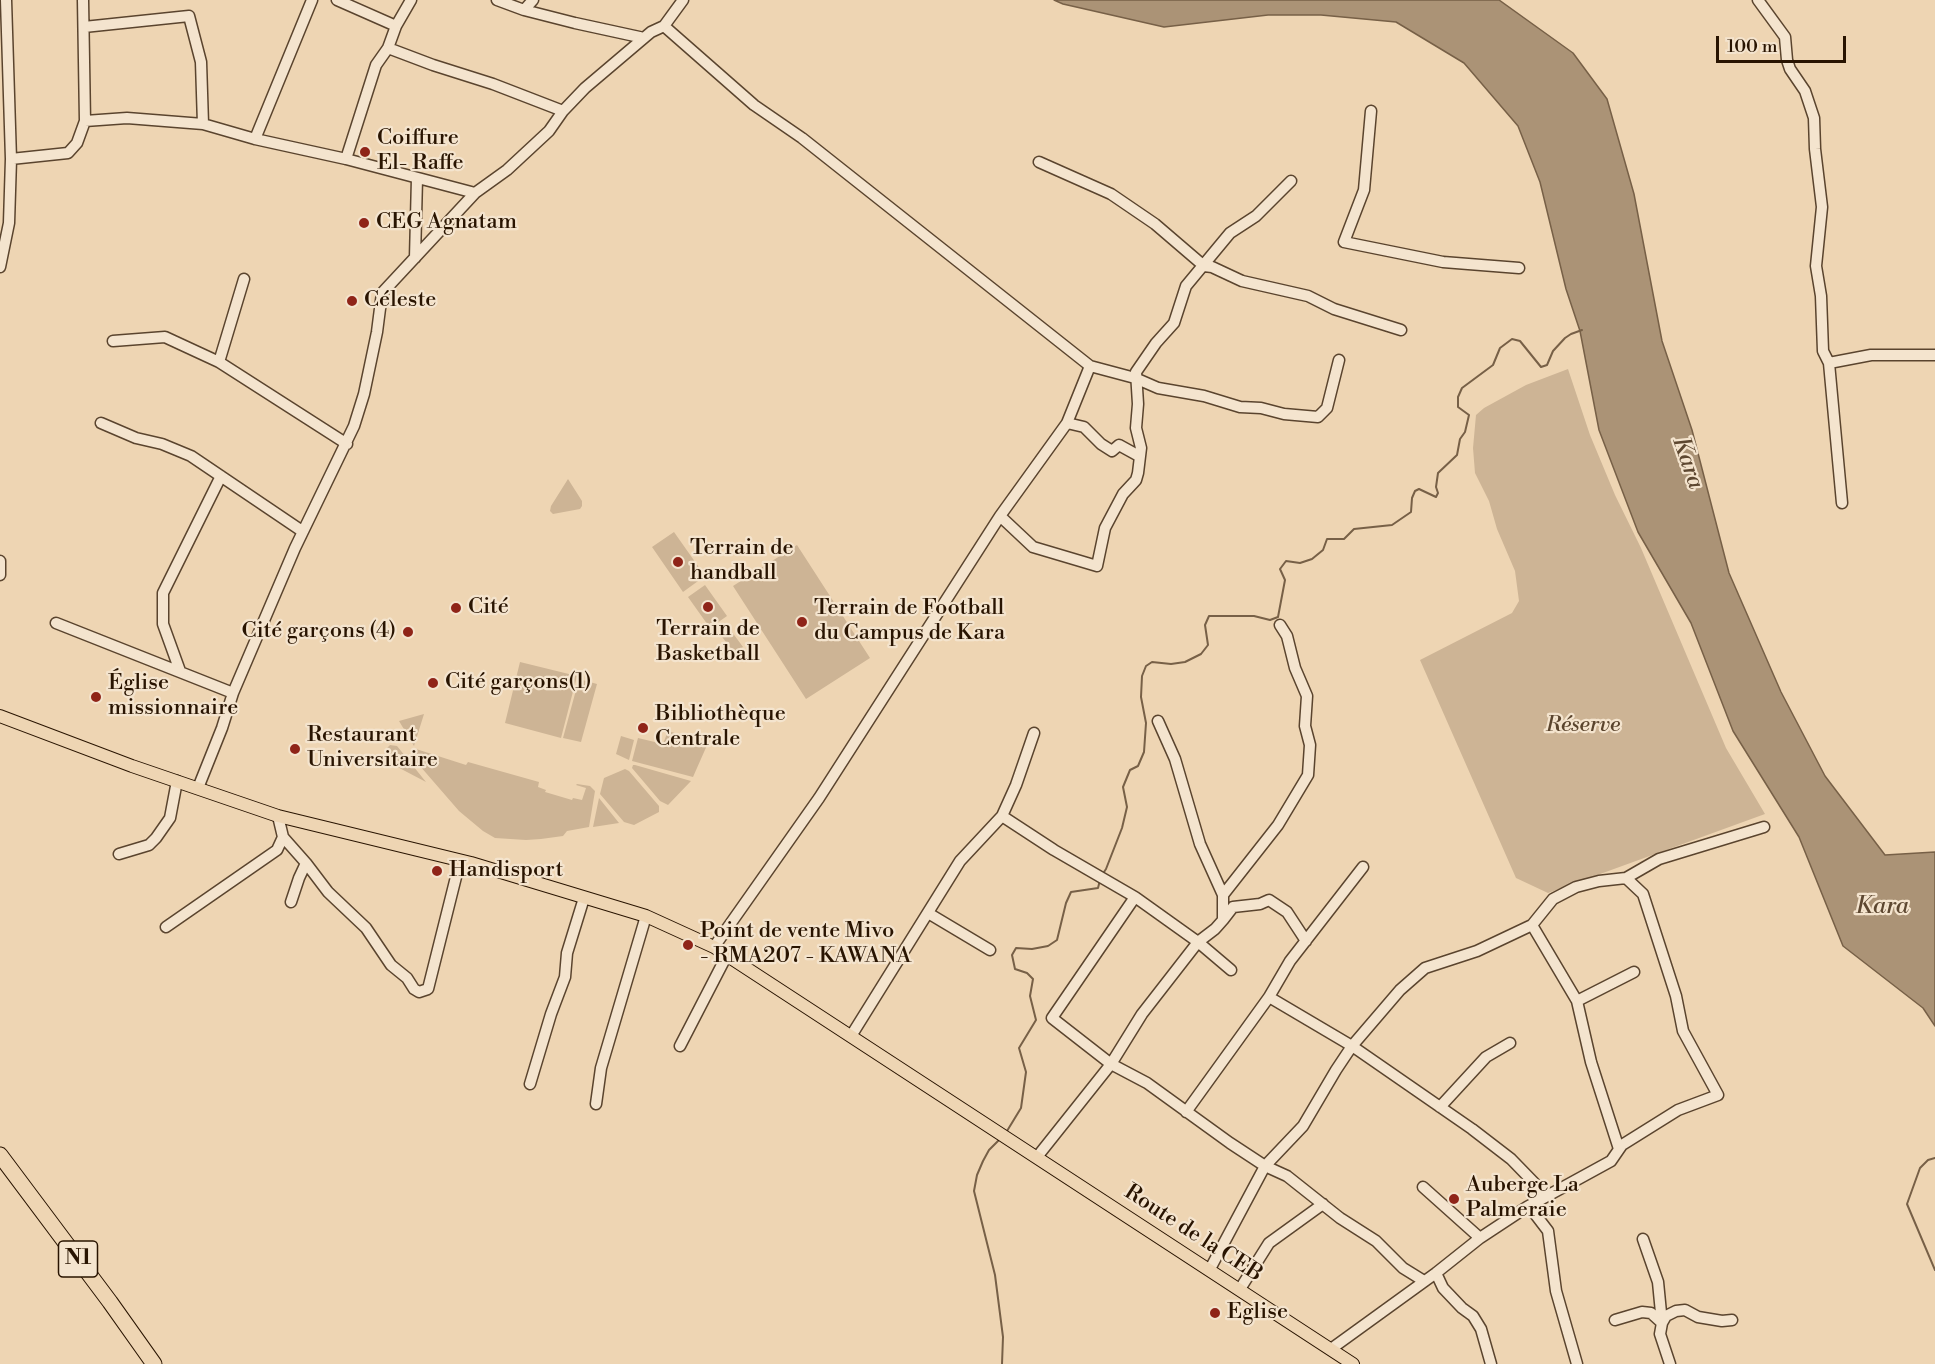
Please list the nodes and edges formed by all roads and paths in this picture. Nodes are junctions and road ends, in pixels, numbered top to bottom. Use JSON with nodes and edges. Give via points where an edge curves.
{"nodes":[{"id":1,"x":6,"y":0,"type":"edge"},
{"id":2,"x":83,"y":0,"type":"edge"},
{"id":3,"x":312,"y":0,"type":"edge"},
{"id":4,"x":337,"y":0,"type":"edge"},
{"id":5,"x":411,"y":0,"type":"edge"},
{"id":6,"x":497,"y":0,"type":"edge"},
{"id":7,"x":533,"y":0,"type":"edge"},
{"id":8,"x":683,"y":0,"type":"edge"},
{"id":9,"x":1758,"y":0,"type":"edge"},
{"id":10,"x":524,"y":10,"type":"junction"},
{"id":11,"x":396,"y":26,"type":"junction"},
{"id":12,"x":664,"y":26,"type":"junction"},
{"id":13,"x":84,"y":27,"type":"junction"},
{"id":14,"x":644,"y":38,"type":"junction"},
{"id":15,"x":388,"y":48,"type":"junction"},
{"id":16,"x":4,"y":70,"type":"edge"},
{"id":17,"x":563,"y":111,"type":"junction"},
{"id":18,"x":1371,"y":111,"type":"dead end"},
{"id":19,"x":85,"y":121,"type":"junction"},
{"id":20,"x":210,"y":126,"type":"junction"},
{"id":21,"x":255,"y":139,"type":"junction"},
{"id":22,"x":11,"y":159,"type":"junction"},
{"id":23,"x":346,"y":159,"type":"junction"},
{"id":24,"x":1039,"y":162,"type":"dead end"},
{"id":25,"x":417,"y":178,"type":"junction"},
{"id":26,"x":1291,"y":181,"type":"dead end"},
{"id":27,"x":475,"y":193,"type":"junction"},
{"id":28,"x":415,"y":258,"type":"junction"},
{"id":29,"x":1204,"y":266,"type":"junction"},
{"id":30,"x":0,"y":267,"type":"edge"},
{"id":31,"x":1519,"y":267,"type":"dead end"},
{"id":32,"x":244,"y":279,"type":"dead end"},
{"id":33,"x":1401,"y":330,"type":"dead end"},
{"id":34,"x":113,"y":341,"type":"dead end"},
{"id":35,"x":1935,"y":355,"type":"edge"},
{"id":36,"x":1339,"y":360,"type":"dead end"},
{"id":37,"x":219,"y":362,"type":"junction"},
{"id":38,"x":1829,"y":363,"type":"junction"},
{"id":39,"x":1090,"y":366,"type":"junction"},
{"id":40,"x":1135,"y":378,"type":"junction"},
{"id":41,"x":101,"y":423,"type":"dead end"},
{"id":42,"x":1067,"y":423,"type":"junction"},
{"id":43,"x":347,"y":444,"type":"junction"},
{"id":44,"x":1139,"y":456,"type":"junction"},
{"id":45,"x":221,"y":476,"type":"junction"},
{"id":46,"x":1842,"y":503,"type":"dead end"},
{"id":47,"x":999,"y":516,"type":"junction"},
{"id":48,"x":302,"y":531,"type":"junction"},
{"id":49,"x":0,"y":561,"type":"edge"},
{"id":50,"x":0,"y":575,"type":"edge"},
{"id":51,"x":56,"y":623,"type":"dead end"},
{"id":52,"x":1280,"y":625,"type":"dead end"},
{"id":53,"x":180,"y":671,"type":"junction"},
{"id":54,"x":233,"y":693,"type":"junction"},
{"id":55,"x":0,"y":716,"type":"edge"},
{"id":56,"x":1158,"y":721,"type":"dead end"},
{"id":57,"x":1034,"y":733,"type":"dead end"},
{"id":58,"x":177,"y":781,"type":"junction"},
{"id":59,"x":198,"y":788,"type":"junction"},
{"id":60,"x":278,"y":816,"type":"junction"},
{"id":61,"x":1002,"y":816,"type":"junction"},
{"id":62,"x":1764,"y":826,"type":"dead end"},
{"id":63,"x":283,"y":837,"type":"junction"},
{"id":64,"x":119,"y":854,"type":"dead end"},
{"id":65,"x":460,"y":861,"type":"junction"},
{"id":66,"x":306,"y":863,"type":"junction"},
{"id":67,"x":1363,"y":867,"type":"dead end"},
{"id":68,"x":1626,"y":878,"type":"junction"},
{"id":69,"x":1223,"y":895,"type":"junction"},
{"id":70,"x":1135,"y":897,"type":"junction"},
{"id":71,"x":584,"y":898,"type":"junction"},
{"id":72,"x":291,"y":902,"type":"dead end"},
{"id":73,"x":928,"y":913,"type":"junction"},
{"id":74,"x":646,"y":916,"type":"junction"},
{"id":75,"x":1223,"y":920,"type":"junction"},
{"id":76,"x":1532,"y":925,"type":"junction"},
{"id":77,"x":166,"y":927,"type":"dead end"},
{"id":78,"x":1306,"y":941,"type":"junction"},
{"id":79,"x":1198,"y":942,"type":"junction"},
{"id":80,"x":714,"y":947,"type":"junction"},
{"id":81,"x":990,"y":950,"type":"dead end"},
{"id":82,"x":727,"y":955,"type":"junction"},
{"id":83,"x":1231,"y":970,"type":"dead end"},
{"id":84,"x":1635,"y":972,"type":"dead end"},
{"id":85,"x":1269,"y":997,"type":"junction"},
{"id":86,"x":1577,"y":1001,"type":"junction"},
{"id":87,"x":850,"y":1036,"type":"junction"},
{"id":88,"x":1510,"y":1043,"type":"dead end"},
{"id":89,"x":680,"y":1046,"type":"dead end"},
{"id":90,"x":1352,"y":1046,"type":"junction"},
{"id":91,"x":1111,"y":1064,"type":"junction"},
{"id":92,"x":530,"y":1084,"type":"dead end"},
{"id":93,"x":596,"y":1104,"type":"dead end"},
{"id":94,"x":1440,"y":1107,"type":"junction"},
{"id":95,"x":1186,"y":1112,"type":"junction"},
{"id":96,"x":1619,"y":1149,"type":"junction"},
{"id":97,"x":0,"y":1155,"type":"edge"},
{"id":98,"x":1037,"y":1157,"type":"junction"},
{"id":99,"x":1265,"y":1166,"type":"junction"},
{"id":100,"x":1423,"y":1187,"type":"dead end"},
{"id":101,"x":1546,"y":1195,"type":"junction"},
{"id":102,"x":1323,"y":1204,"type":"junction"},
{"id":103,"x":1527,"y":1207,"type":"junction"},
{"id":104,"x":1480,"y":1238,"type":"junction"},
{"id":105,"x":1643,"y":1239,"type":"dead end"},
{"id":106,"x":1210,"y":1269,"type":"junction"},
{"id":107,"x":1436,"y":1273,"type":"junction"},
{"id":108,"x":1424,"y":1281,"type":"junction"},
{"id":109,"x":1240,"y":1289,"type":"junction"},
{"id":110,"x":1616,"y":1320,"type":"dead end"},
{"id":111,"x":1732,"y":1320,"type":"dead end"},
{"id":112,"x":1662,"y":1323,"type":"junction"},
{"id":113,"x":1331,"y":1349,"type":"junction"},
{"id":114,"x":154,"y":1364,"type":"edge"},
{"id":115,"x":1353,"y":1364,"type":"edge"},
{"id":116,"x":1491,"y":1364,"type":"edge"},
{"id":117,"x":1577,"y":1364,"type":"edge"},
{"id":118,"x":1670,"y":1364,"type":"edge"}],
"edges":[{"from":1,"to":16,"type":"street"},
{"from":2,"to":13,"type":"street"},
{"from":3,"to":21,"type":"street"},
{"from":4,"to":11,"type":"street"},
{"from":5,"to":11,"type":"street"},
{"from":6,"to":10,"type":"street"},
{"from":7,"to":10,"type":"street"},
{"from":8,"to":12,"type":"street"},
{"from":9,"to":38,"type":"street","via":[[1785,37],[1790,69],[1805,90],[1814,118],[1822,207],[1816,266],[1823,351]]},
{"from":10,"to":14,"type":"street"},
{"from":11,"to":15,"type":"street"},
{"from":12,"to":14,"type":"street"},
{"from":12,"to":39,"type":"street","via":[[754,105],[802,138]]},
{"from":13,"to":19,"type":"street"},
{"from":13,"to":20,"type":"street","via":[[189,16],[201,62]]},
{"from":14,"to":17,"type":"street"},
{"from":15,"to":17,"type":"street"},
{"from":15,"to":23,"type":"street","via":[[376,65]]},
{"from":16,"to":22,"type":"street"},
{"from":17,"to":27,"type":"street","via":[[549,131]]},
{"from":18,"to":31,"type":"street","via":[[1364,190],[1344,242],[1443,262]]},
{"from":19,"to":20,"type":"street","via":[[127,118]]},
{"from":19,"to":22,"type":"street","via":[[68,153]]},
{"from":20,"to":21,"type":"street"},
{"from":21,"to":23,"type":"street"},
{"from":22,"to":30,"type":"street","via":[[9,223]]},
{"from":23,"to":25,"type":"street"},
{"from":24,"to":29,"type":"street","via":[[1111,194],[1155,224]]},
{"from":25,"to":27,"type":"street"},
{"from":25,"to":28,"type":"street"},
{"from":26,"to":29,"type":"street","via":[[1256,216],[1230,233]]},
{"from":27,"to":28,"type":"street"},
{"from":28,"to":43,"type":"street","via":[[382,293],[364,394]]},
{"from":29,"to":33,"type":"street","via":[[1242,281],[1308,296],[1334,309]]},
{"from":29,"to":40,"type":"street","via":[[1186,286],[1174,323],[1155,343]]},
{"from":32,"to":37,"type":"street"},
{"from":34,"to":37,"type":"street","via":[[165,336]]},
{"from":35,"to":38,"type":"street","via":[[1871,355]]},
{"from":36,"to":40,"type":"street","via":[[1327,408],[1318,417],[1240,407],[1158,388]]},
{"from":37,"to":43,"type":"street"},
{"from":38,"to":46,"type":"street"},
{"from":39,"to":40,"type":"street"},
{"from":39,"to":42,"type":"street"},
{"from":40,"to":44,"type":"street"},
{"from":41,"to":45,"type":"street","via":[[191,456]]},
{"from":42,"to":44,"type":"street","via":[[1084,427],[1112,451],[1119,445]]},
{"from":42,"to":47,"type":"street"},
{"from":43,"to":48,"type":"street"},
{"from":44,"to":47,"type":"street","via":[[1136,480],[1123,494],[1105,528],[1097,566],[1034,547]]},
{"from":45,"to":48,"type":"street"},
{"from":45,"to":53,"type":"street","via":[[163,593],[163,624]]},
{"from":47,"to":80,"type":"street","via":[[819,798]]},
{"from":48,"to":54,"type":"street"},
{"from":49,"to":50,"type":"street"},
{"from":51,"to":53,"type":"street"},
{"from":52,"to":69,"type":"street","via":[[1307,696],[1308,775],[1278,825]]},
{"from":53,"to":54,"type":"street"},
{"from":54,"to":59,"type":"street"},
{"from":55,"to":58,"type":"main road","name":"Route de la CEB"},
{"from":56,"to":69,"type":"street","via":[[1176,759],[1200,844]]},
{"from":57,"to":61,"type":"street"},
{"from":58,"to":59,"type":"main road","name":"Route de la CEB"},
{"from":58,"to":64,"type":"street","via":[[170,818],[156,838],[149,845]]},
{"from":59,"to":60,"type":"main road","name":"Route de la CEB"},
{"from":60,"to":63,"type":"street"},
{"from":60,"to":65,"type":"main road","name":"Route de la CEB"},
{"from":61,"to":70,"type":"street"},
{"from":61,"to":73,"type":"street","via":[[960,861]]},
{"from":62,"to":68,"type":"street","via":[[1659,859]]},
{"from":63,"to":66,"type":"street"},
{"from":63,"to":77,"type":"street","via":[[277,850]]},
{"from":65,"to":66,"type":"street","via":[[428,989],[419,992],[391,965],[366,928],[328,892]]},
{"from":65,"to":71,"type":"main road","name":"Route de la CEB"},
{"from":66,"to":72,"type":"street"},
{"from":67,"to":78,"type":"street"},
{"from":68,"to":76,"type":"street","via":[[1599,881],[1553,899]]},
{"from":68,"to":96,"type":"street","via":[[1643,894],[1676,996],[1683,1031],[1718,1095],[1678,1110]]},
{"from":69,"to":75,"type":"street"},
{"from":70,"to":79,"type":"street"},
{"from":70,"to":91,"type":"street","via":[[1052,1018]]},
{"from":71,"to":74,"type":"main road","name":"Route de la CEB"},
{"from":71,"to":92,"type":"street","via":[[567,953],[565,978]]},
{"from":73,"to":81,"type":"street"},
{"from":73,"to":87,"type":"street"},
{"from":74,"to":80,"type":"main road","name":"Route de la CEB"},
{"from":74,"to":93,"type":"street","via":[[601,1068]]},
{"from":75,"to":78,"type":"street","via":[[1233,907],[1269,900],[1287,912]]},
{"from":75,"to":79,"type":"street"},
{"from":76,"to":86,"type":"street"},
{"from":76,"to":90,"type":"street","via":[[1477,951],[1425,968],[1400,990]]},
{"from":78,"to":85,"type":"street"},
{"from":79,"to":83,"type":"street"},
{"from":79,"to":91,"type":"street","via":[[1142,1014]]},
{"from":80,"to":82,"type":"main road","name":"Route de la CEB"},
{"from":82,"to":87,"type":"main road","name":"Route de la CEB"},
{"from":82,"to":89,"type":"street"},
{"from":84,"to":86,"type":"street"},
{"from":85,"to":90,"type":"street"},
{"from":85,"to":95,"type":"street"},
{"from":86,"to":96,"type":"street","via":[[1590,1062]]},
{"from":87,"to":98,"type":"main road","name":"Route de la CEB"},
{"from":88,"to":94,"type":"street","via":[[1486,1057]]},
{"from":90,"to":94,"type":"street"},
{"from":90,"to":99,"type":"street","via":[[1303,1126]]},
{"from":91,"to":95,"type":"street","via":[[1147,1083]]},
{"from":91,"to":98,"type":"street"},
{"from":94,"to":101,"type":"street","via":[[1511,1159]]},
{"from":95,"to":99,"type":"street"},
{"from":96,"to":101,"type":"street","via":[[1611,1161]]},
{"from":97,"to":114,"type":"highway","number":"N1"},
{"from":98,"to":106,"type":"main road","name":"Route de la CEB"},
{"from":99,"to":102,"type":"street","via":[[1287,1176]]},
{"from":99,"to":106,"type":"street"},
{"from":100,"to":104,"type":"street"},
{"from":101,"to":103,"type":"street"},
{"from":102,"to":108,"type":"street"},
{"from":102,"to":109,"type":"street","via":[[1269,1244]]},
{"from":103,"to":104,"type":"street"},
{"from":103,"to":117,"type":"street","via":[[1548,1231],[1556,1291]]},
{"from":104,"to":107,"type":"street"},
{"from":105,"to":112,"type":"street","via":[[1658,1282]]},
{"from":106,"to":109,"type":"main road","name":"Route de la CEB"},
{"from":107,"to":108,"type":"street"},
{"from":107,"to":116,"type":"street","via":[[1443,1288],[1481,1329]]},
{"from":108,"to":113,"type":"street"},
{"from":109,"to":113,"type":"main road","name":"Route de la CEB"},
{"from":110,"to":112,"type":"street","via":[[1642,1312],[1651,1313]]},
{"from":111,"to":112,"type":"street","via":[[1698,1317],[1684,1310],[1666,1316]]},
{"from":112,"to":118,"type":"street","via":[[1660,1335]]},
{"from":113,"to":115,"type":"main road","name":"Route de la CEB"}]}
